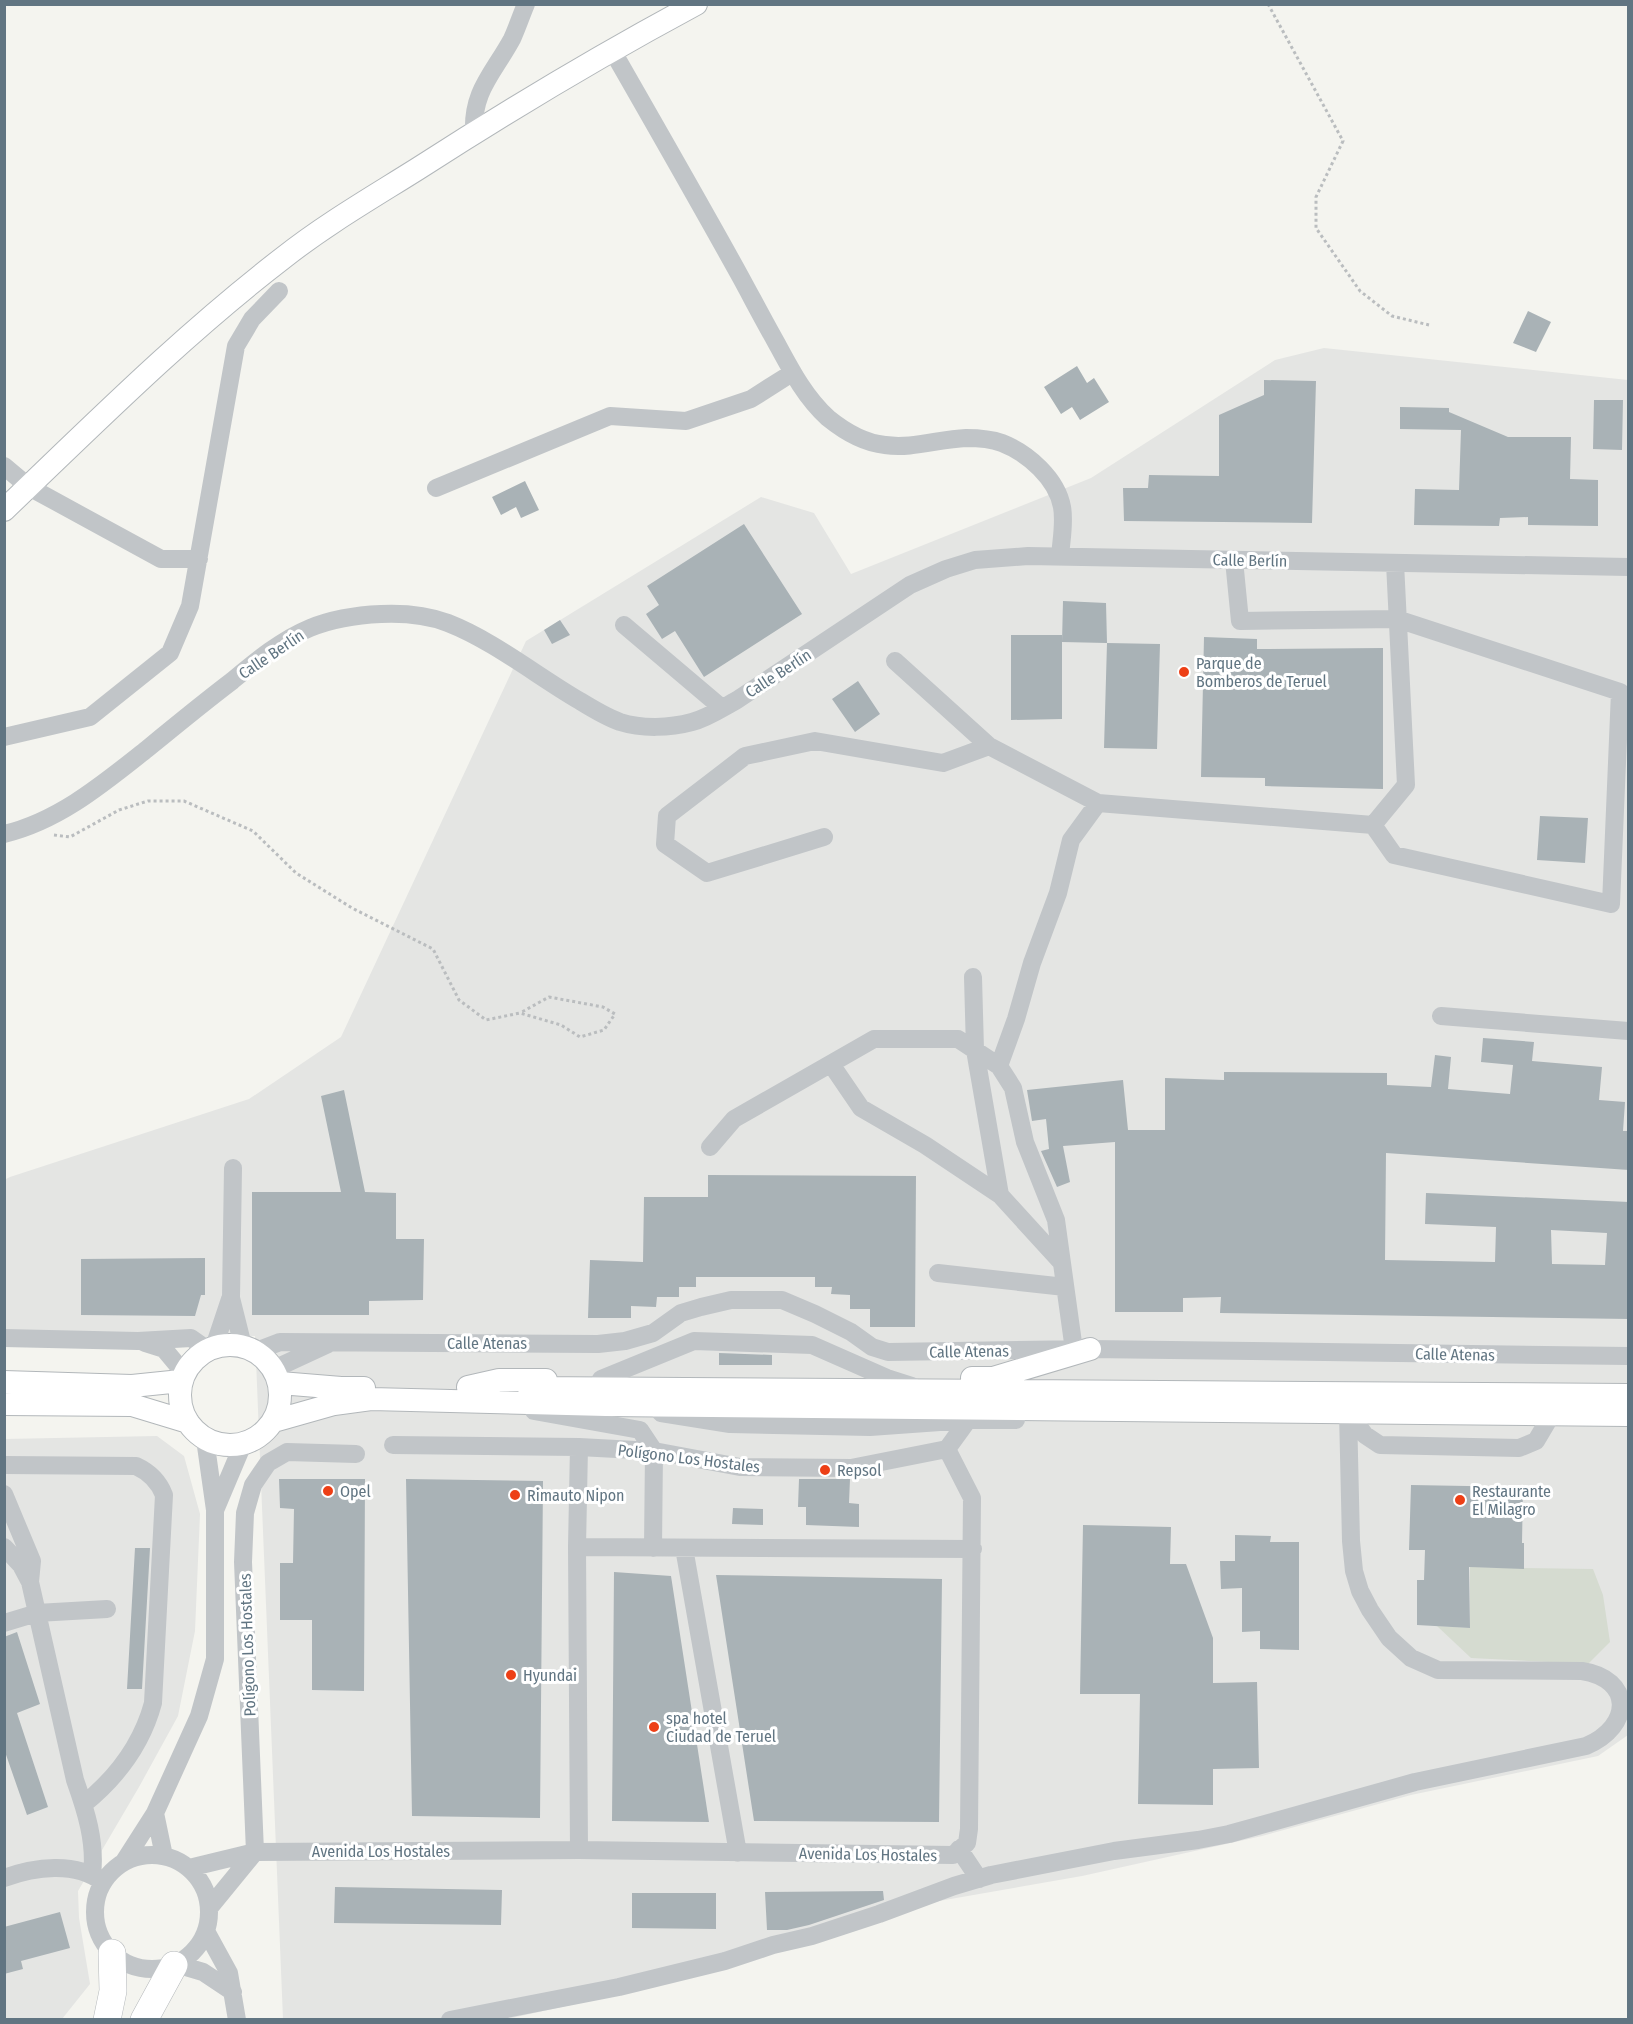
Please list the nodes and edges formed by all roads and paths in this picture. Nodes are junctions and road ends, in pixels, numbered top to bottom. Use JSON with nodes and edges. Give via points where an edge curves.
{"nodes":[{"id":1,"x":526,"y":4,"type":"edge"},
{"id":2,"x":696,"y":4,"type":"edge"},
{"id":3,"x":1268,"y":4,"type":"edge"},
{"id":4,"x":612,"y":50,"type":"junction"},
{"id":5,"x":474,"y":133,"type":"junction"},
{"id":6,"x":279,"y":291,"type":"dead end"},
{"id":7,"x":1429,"y":325,"type":"dead end"},
{"id":8,"x":792,"y":373,"type":"junction"},
{"id":9,"x":4,"y":466,"type":"edge"},
{"id":10,"x":29,"y":487,"type":"junction"},
{"id":11,"x":436,"y":488,"type":"dead end"},
{"id":12,"x":4,"y":510,"type":"edge"},
{"id":13,"x":1060,"y":557,"type":"junction"},
{"id":14,"x":199,"y":559,"type":"junction"},
{"id":15,"x":1234,"y":560,"type":"junction"},
{"id":16,"x":1395,"y":563,"type":"junction"},
{"id":17,"x":1629,"y":567,"type":"edge"},
{"id":18,"x":1397,"y":619,"type":"junction"},
{"id":19,"x":624,"y":625,"type":"dead end"},
{"id":20,"x":895,"y":661,"type":"dead end"},
{"id":21,"x":722,"y":708,"type":"junction"},
{"id":22,"x":4,"y":737,"type":"edge"},
{"id":23,"x":989,"y":746,"type":"junction"},
{"id":24,"x":1098,"y":803,"type":"junction"},
{"id":25,"x":37,"y":823,"type":"junction"},
{"id":26,"x":1373,"y":825,"type":"junction"},
{"id":27,"x":4,"y":834,"type":"edge"},
{"id":28,"x":824,"y":837,"type":"dead end"},
{"id":29,"x":974,"y":977,"type":"dead end"},
{"id":30,"x":520,"y":1012,"type":"junction"},
{"id":31,"x":1441,"y":1016,"type":"dead end"},
{"id":32,"x":1629,"y":1031,"type":"edge"},
{"id":33,"x":975,"y":1050,"type":"junction"},
{"id":34,"x":831,"y":1064,"type":"junction"},
{"id":35,"x":999,"y":1066,"type":"junction"},
{"id":36,"x":710,"y":1148,"type":"dead end"},
{"id":37,"x":233,"y":1168,"type":"dead end"},
{"id":38,"x":1000,"y":1195,"type":"junction"},
{"id":39,"x":1062,"y":1263,"type":"junction"},
{"id":40,"x":938,"y":1273,"type":"dead end"},
{"id":41,"x":1065,"y":1287,"type":"junction"},
{"id":42,"x":231,"y":1298,"type":"junction"},
{"id":43,"x":653,"y":1333,"type":"junction"},
{"id":44,"x":4,"y":1338,"type":"edge"},
{"id":45,"x":138,"y":1341,"type":"junction"},
{"id":46,"x":694,"y":1341,"type":"junction"},
{"id":47,"x":332,"y":1342,"type":"junction"},
{"id":48,"x":813,"y":1345,"type":"junction"},
{"id":49,"x":872,"y":1347,"type":"junction"},
{"id":50,"x":211,"y":1348,"type":"junction"},
{"id":51,"x":249,"y":1349,"type":"junction"},
{"id":52,"x":1082,"y":1349,"type":"junction"},
{"id":53,"x":1629,"y":1356,"type":"edge"},
{"id":54,"x":277,"y":1376,"type":"junction"},
{"id":55,"x":183,"y":1377,"type":"junction"},
{"id":56,"x":886,"y":1378,"type":"junction"},
{"id":57,"x":601,"y":1379,"type":"junction"},
{"id":58,"x":4,"y":1382,"type":"edge"},
{"id":59,"x":468,"y":1387,"type":"junction"},
{"id":60,"x":925,"y":1390,"type":"junction"},
{"id":61,"x":1629,"y":1395,"type":"edge"},
{"id":62,"x":370,"y":1399,"type":"junction"},
{"id":63,"x":4,"y":1404,"type":"edge"},
{"id":64,"x":606,"y":1405,"type":"junction"},
{"id":65,"x":1139,"y":1409,"type":"junction"},
{"id":66,"x":1348,"y":1412,"type":"junction"},
{"id":67,"x":1552,"y":1414,"type":"junction"},
{"id":68,"x":1629,"y":1415,"type":"edge"},
{"id":69,"x":968,"y":1420,"type":"junction"},
{"id":70,"x":274,"y":1421,"type":"junction"},
{"id":71,"x":188,"y":1422,"type":"junction"},
{"id":72,"x":205,"y":1439,"type":"junction"},
{"id":73,"x":243,"y":1444,"type":"junction"},
{"id":74,"x":393,"y":1445,"type":"dead end"},
{"id":75,"x":579,"y":1447,"type":"junction"},
{"id":76,"x":946,"y":1449,"type":"junction"},
{"id":77,"x":654,"y":1451,"type":"junction"},
{"id":78,"x":356,"y":1454,"type":"dead end"},
{"id":79,"x":4,"y":1465,"type":"edge"},
{"id":80,"x":4,"y":1494,"type":"edge"},
{"id":81,"x":215,"y":1510,"type":"junction"},
{"id":82,"x":4,"y":1547,"type":"edge"},
{"id":83,"x":577,"y":1547,"type":"junction"},
{"id":84,"x":653,"y":1548,"type":"junction"},
{"id":85,"x":684,"y":1548,"type":"junction"},
{"id":86,"x":973,"y":1549,"type":"junction"},
{"id":87,"x":30,"y":1582,"type":"junction"},
{"id":88,"x":107,"y":1609,"type":"dead end"},
{"id":89,"x":38,"y":1613,"type":"junction"},
{"id":90,"x":4,"y":1623,"type":"edge"},
{"id":91,"x":1626,"y":1697,"type":"edge"},
{"id":92,"x":84,"y":1804,"type":"junction"},
{"id":93,"x":155,"y":1813,"type":"junction"},
{"id":94,"x":579,"y":1850,"type":"junction"},
{"id":95,"x":959,"y":1850,"type":"junction"},
{"id":96,"x":255,"y":1852,"type":"junction"},
{"id":97,"x":738,"y":1853,"type":"junction"},
{"id":98,"x":164,"y":1856,"type":"junction"},
{"id":99,"x":123,"y":1863,"type":"junction"},
{"id":100,"x":189,"y":1868,"type":"junction"},
{"id":101,"x":4,"y":1878,"type":"edge"},
{"id":102,"x":98,"y":1879,"type":"junction"},
{"id":103,"x":979,"y":1879,"type":"junction"},
{"id":104,"x":210,"y":1907,"type":"junction"},
{"id":105,"x":206,"y":1931,"type":"junction"},
{"id":106,"x":112,"y":1953,"type":"junction"},
{"id":107,"x":175,"y":1965,"type":"junction"},
{"id":108,"x":233,"y":1992,"type":"junction"},
{"id":109,"x":107,"y":2019,"type":"edge"},
{"id":110,"x":144,"y":2019,"type":"edge"},
{"id":111,"x":237,"y":2019,"type":"edge"},
{"id":112,"x":450,"y":2019,"type":"edge"}],
"edges":[{"from":1,"to":5,"type":"street","via":[[512,38],[481,90],[473,117]]},
{"from":2,"to":4,"type":"main road"},
{"from":3,"to":7,"type":"path","via":[[1343,141],[1316,196],[1317,228],[1360,291],[1392,316]]},
{"from":4,"to":5,"type":"main road"},
{"from":4,"to":8,"type":"street"},
{"from":5,"to":10,"type":"main road","via":[[335,222],[238,293],[114,404]]},
{"from":6,"to":14,"type":"street","via":[[252,319],[236,346]]},
{"from":8,"to":11,"type":"street","via":[[751,399],[686,420],[610,417]]},
{"from":8,"to":13,"type":"street","via":[[828,417],[866,441],[900,446],[965,438],[1001,443],[1017,451],[1057,491],[1063,518]]},
{"from":9,"to":10,"type":"street"},
{"from":10,"to":12,"type":"main road"},
{"from":10,"to":14,"type":"street","via":[[160,559]]},
{"from":13,"to":15,"type":"street","name":"Calle Berlín"},
{"from":13,"to":21,"type":"street","name":"Calle Berlín","via":[[975,560],[910,585]]},
{"from":14,"to":22,"type":"street","via":[[190,606],[170,653],[90,717]]},
{"from":15,"to":16,"type":"street","name":"Calle Berlín"},
{"from":15,"to":18,"type":"street","via":[[1240,621]]},
{"from":16,"to":17,"type":"street","name":"Calle Berlín"},
{"from":16,"to":18,"type":"street"},
{"from":18,"to":26,"type":"street","via":[[1406,785]]},
{"from":18,"to":26,"type":"street","via":[[1620,692],[1611,904],[1394,855]]},
{"from":19,"to":21,"type":"street"},
{"from":20,"to":23,"type":"street"},
{"from":21,"to":25,"type":"street","name":"Calle Berlín","via":[[694,722],[680,724],[649,727],[620,722],[447,623],[415,615],[345,618],[311,628],[277,646],[108,780]]},
{"from":23,"to":24,"type":"street"},
{"from":23,"to":28,"type":"street","via":[[943,763],[815,741],[745,756],[667,816],[665,844],[706,873]]},
{"from":24,"to":26,"type":"street"},
{"from":24,"to":35,"type":"street","via":[[1071,840],[1058,893]]},
{"from":25,"to":27,"type":"street","name":"Calle Berlín"},
{"from":25,"to":30,"type":"path","via":[[47,835],[70,837],[119,810],[148,801],[184,801],[253,831],[296,873],[352,908],[433,949],[459,1000],[486,1020]]},
{"from":29,"to":33,"type":"street"},
{"from":30,"to":30,"type":"path","via":[[561,1025],[580,1037],[604,1030],[615,1014],[603,1007],[549,997]]},
{"from":31,"to":32,"type":"street"},
{"from":33,"to":34,"type":"street","via":[[958,1039],[874,1039]]},
{"from":33,"to":35,"type":"street"},
{"from":33,"to":38,"type":"street"},
{"from":34,"to":36,"type":"street","via":[[734,1119]]},
{"from":34,"to":38,"type":"street","via":[[861,1108]]},
{"from":35,"to":39,"type":"street","via":[[1013,1088],[1025,1142],[1056,1220]]},
{"from":37,"to":42,"type":"street"},
{"from":38,"to":39,"type":"street"},
{"from":39,"to":41,"type":"street"},
{"from":40,"to":41,"type":"street"},
{"from":41,"to":52,"type":"street"},
{"from":42,"to":50,"type":"street"},
{"from":42,"to":51,"type":"street"},
{"from":43,"to":46,"type":"street"},
{"from":43,"to":47,"type":"street","name":"Calle Atenas","via":[[598,1344]]},
{"from":43,"to":49,"type":"street","name":"Calle Atenas","via":[[681,1313],[701,1307],[731,1300],[782,1300],[851,1332]]},
{"from":44,"to":45,"type":"street"},
{"from":45,"to":50,"type":"street","via":[[191,1338]]},
{"from":45,"to":55,"type":"street","via":[[164,1349]]},
{"from":46,"to":48,"type":"street"},
{"from":46,"to":57,"type":"street"},
{"from":47,"to":51,"type":"street","name":"Calle Atenas","via":[[280,1342]]},
{"from":47,"to":54,"type":"street","name":"Calle Atenas"},
{"from":48,"to":49,"type":"street"},
{"from":48,"to":56,"type":"street"},
{"from":49,"to":52,"type":"street","name":"Calle Atenas","via":[[888,1352]]},
{"from":50,"to":51,"type":"main road","via":[[228,1345]]},
{"from":50,"to":55,"type":"main road","via":[[192,1362]]},
{"from":51,"to":54,"type":"main road","via":[[266,1359]]},
{"from":52,"to":53,"type":"street","name":"Calle Atenas"},
{"from":52,"to":56,"type":"main road","via":[[993,1378]]},
{"from":54,"to":59,"type":"main road","via":[[341,1388]]},
{"from":54,"to":70,"type":"main road","via":[[280,1406]]},
{"from":55,"to":58,"type":"main road","via":[[132,1386]]},
{"from":55,"to":71,"type":"main road","via":[[179,1396]]},
{"from":56,"to":57,"type":"main road"},
{"from":56,"to":60,"type":"street"},
{"from":57,"to":59,"type":"main road","via":[[499,1380]]},
{"from":59,"to":60,"type":"main road"},
{"from":60,"to":61,"type":"main road"},
{"from":62,"to":64,"type":"main road"},
{"from":62,"to":70,"type":"main road","via":[[334,1404]]},
{"from":62,"to":77,"type":"street","via":[[537,1411],[640,1430]]},
{"from":63,"to":71,"type":"main road","via":[[132,1405]]},
{"from":64,"to":65,"type":"main road"},
{"from":64,"to":69,"type":"street","via":[[730,1424],[870,1427]]},
{"from":65,"to":66,"type":"main road"},
{"from":65,"to":69,"type":"street","via":[[1097,1419]]},
{"from":66,"to":67,"type":"main road"},
{"from":66,"to":67,"type":"street","via":[[1365,1435],[1380,1445],[1520,1448],[1536,1441]]},
{"from":66,"to":91,"type":"street","via":[[1354,1571],[1370,1610],[1400,1649],[1438,1670],[1594,1672],[1610,1680]]},
{"from":67,"to":68,"type":"main road"},
{"from":69,"to":76,"type":"street"},
{"from":70,"to":73,"type":"main road","via":[[266,1431]]},
{"from":71,"to":72,"type":"main road"},
{"from":72,"to":73,"type":"main road","via":[[230,1446]]},
{"from":72,"to":81,"type":"street"},
{"from":73,"to":81,"type":"street"},
{"from":74,"to":75,"type":"street","name":"Polígono Los Hostales"},
{"from":75,"to":77,"type":"street","name":"Polígono Los Hostales"},
{"from":75,"to":83,"type":"street"},
{"from":76,"to":77,"type":"street","name":"Polígono Los Hostales","via":[[851,1468],[740,1467]]},
{"from":76,"to":86,"type":"street","name":"Avenida Los Hostales","via":[[972,1498]]},
{"from":77,"to":84,"type":"street"},
{"from":78,"to":96,"type":"street","name":"Polígono Los Hostales","via":[[287,1452],[268,1463],[253,1485],[245,1513],[243,1562]]},
{"from":79,"to":92,"type":"street","via":[[136,1466],[155,1479],[164,1496],[153,1703],[129,1755]]},
{"from":80,"to":87,"type":"street","via":[[32,1561]]},
{"from":81,"to":93,"type":"street","via":[[215,1659],[200,1716]]},
{"from":82,"to":87,"type":"street"},
{"from":83,"to":84,"type":"street"},
{"from":83,"to":94,"type":"street"},
{"from":84,"to":85,"type":"street"},
{"from":85,"to":86,"type":"street"},
{"from":85,"to":97,"type":"street"},
{"from":86,"to":95,"type":"street","name":"Avenida Los Hostales","via":[[969,1829],[967,1843]]},
{"from":87,"to":89,"type":"street"},
{"from":88,"to":89,"type":"street"},
{"from":89,"to":90,"type":"street"},
{"from":89,"to":92,"type":"street","via":[[75,1780]]},
{"from":91,"to":103,"type":"street","via":[[1618,1724],[1599,1741],[1586,1746],[1414,1782],[1229,1834],[1114,1851]]},
{"from":92,"to":102,"type":"street"},
{"from":93,"to":98,"type":"street"},
{"from":93,"to":99,"type":"street"},
{"from":94,"to":96,"type":"street","name":"Avenida Los Hostales"},
{"from":94,"to":97,"type":"street","name":"Avenida Los Hostales"},
{"from":95,"to":97,"type":"street","name":"Avenida Los Hostales","via":[[953,1855],[939,1856]]},
{"from":95,"to":103,"type":"street"},
{"from":96,"to":100,"type":"street"},
{"from":96,"to":104,"type":"street"},
{"from":98,"to":99,"type":"street","via":[[147,1855]]},
{"from":98,"to":100,"type":"street"},
{"from":99,"to":102,"type":"street"},
{"from":100,"to":104,"type":"street","via":[[203,1886]]},
{"from":101,"to":102,"type":"street","via":[[52,1868]]},
{"from":102,"to":106,"type":"street","via":[[96,1918],[102,1940]]},
{"from":103,"to":112,"type":"street","via":[[725,1961]]},
{"from":104,"to":105,"type":"street"},
{"from":105,"to":107,"type":"street","via":[[189,1956]]},
{"from":105,"to":108,"type":"street","via":[[229,1973]]},
{"from":106,"to":107,"type":"street","via":[[143,1968]]},
{"from":106,"to":109,"type":"highway","via":[[113,1991]]},
{"from":107,"to":108,"type":"street","via":[[210,1975]]},
{"from":107,"to":110,"type":"highway"},
{"from":108,"to":111,"type":"street"}]}
